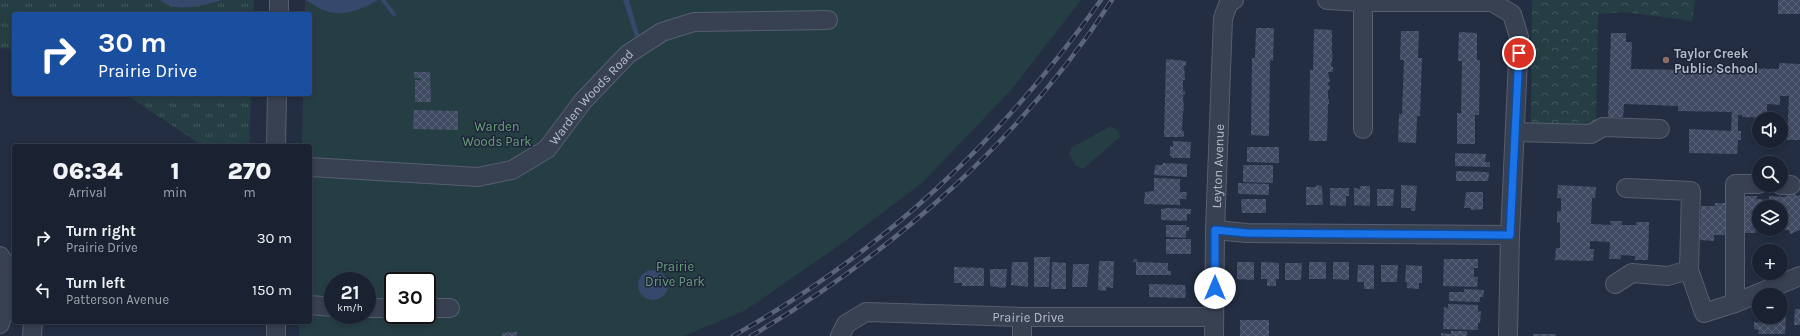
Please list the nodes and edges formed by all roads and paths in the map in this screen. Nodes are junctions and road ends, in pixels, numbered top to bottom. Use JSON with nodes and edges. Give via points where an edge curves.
{"nodes":[{"id":1,"x":279,"y":0,"type":"edge"},
{"id":2,"x":1234,"y":0,"type":"edge"},
{"id":3,"x":1327,"y":0,"type":"edge"},
{"id":4,"x":1441,"y":1,"type":"edge"},
{"id":5,"x":1363,"y":2,"type":"junction"},
{"id":6,"x":279,"y":12,"type":"edge"},
{"id":7,"x":828,"y":20,"type":"dead end"},
{"id":8,"x":277,"y":96,"type":"edge"},
{"id":9,"x":1363,"y":129,"type":"dead end"},
{"id":10,"x":1660,"y":129,"type":"dead end"},
{"id":11,"x":1515,"y":132,"type":"junction"},
{"id":12,"x":276,"y":144,"type":"edge"},
{"id":13,"x":312,"y":167,"type":"edge"},
{"id":14,"x":1752,"y":184,"type":"edge"},
{"id":15,"x":1626,"y":188,"type":"dead end"},
{"id":16,"x":1215,"y":230,"type":"junction"},
{"id":17,"x":1510,"y":235,"type":"junction"},
{"id":18,"x":0,"y":256,"type":"edge"},
{"id":19,"x":1689,"y":270,"type":"junction"},
{"id":20,"x":12,"y":271,"type":"edge"},
{"id":21,"x":12,"y":274,"type":"edge"},
{"id":22,"x":1800,"y":276,"type":"edge"},
{"id":23,"x":1615,"y":284,"type":"dead end"},
{"id":24,"x":1736,"y":303,"type":"junction"},
{"id":25,"x":312,"y":305,"type":"edge"},
{"id":26,"x":324,"y":306,"type":"edge"},
{"id":27,"x":10,"y":308,"type":"edge"},
{"id":28,"x":436,"y":308,"type":"edge"},
{"id":29,"x":450,"y":308,"type":"dead end"},
{"id":30,"x":1022,"y":317,"type":"junction"},
{"id":31,"x":1214,"y":317,"type":"junction"},
{"id":32,"x":0,"y":324,"type":"edge"},
{"id":33,"x":33,"y":324,"type":"edge"},
{"id":34,"x":276,"y":324,"type":"edge"},
{"id":35,"x":843,"y":330,"type":"edge"},
{"id":36,"x":32,"y":336,"type":"edge"},
{"id":37,"x":276,"y":336,"type":"edge"},
{"id":38,"x":1022,"y":336,"type":"edge"},
{"id":39,"x":1214,"y":336,"type":"edge"},
{"id":40,"x":1508,"y":336,"type":"edge"}],
"edges":[{"from":1,"to":6,"type":"street"},
{"from":2,"to":16,"type":"street","name":"Leyton Avenue","via":[[1229,2],[1223,18]]},
{"from":3,"to":5,"type":"street"},
{"from":4,"to":5,"type":"street"},
{"from":4,"to":11,"type":"street","via":[[1492,2],[1512,14],[1520,37]]},
{"from":5,"to":9,"type":"street"},
{"from":7,"to":13,"type":"street","name":"Warden Woods Road","via":[[694,22],[662,32],[623,59],[583,101],[547,148],[512,170],[478,177]]},
{"from":8,"to":12,"type":"street"},
{"from":10,"to":11,"type":"street","via":[[1603,127],[1591,134]]},
{"from":11,"to":17,"type":"street"},
{"from":14,"to":24,"type":"street","via":[[1735,184]]},
{"from":15,"to":19,"type":"street","via":[[1691,191]]},
{"from":16,"to":17,"type":"street","via":[[1247,233]]},
{"from":16,"to":31,"type":"street","name":"Leyton Avenue"},
{"from":17,"to":40,"type":"street"},
{"from":18,"to":20,"type":"street"},
{"from":19,"to":23,"type":"street","via":[[1668,276],[1632,273]]},
{"from":19,"to":24,"type":"street","via":[[1704,313]]},
{"from":21,"to":27,"type":"street","via":[[3,287],[3,295]]},
{"from":22,"to":24,"type":"street"},
{"from":25,"to":26,"type":"street"},
{"from":27,"to":32,"type":"street"},
{"from":28,"to":29,"type":"street"},
{"from":30,"to":31,"type":"street","name":"Prairie Drive"},
{"from":30,"to":35,"type":"street","name":"Prairie Drive","via":[[866,312]]},
{"from":30,"to":38,"type":"street"},
{"from":31,"to":39,"type":"street","name":"Leyton Avenue"},
{"from":33,"to":36,"type":"street"},
{"from":34,"to":37,"type":"street"}]}
